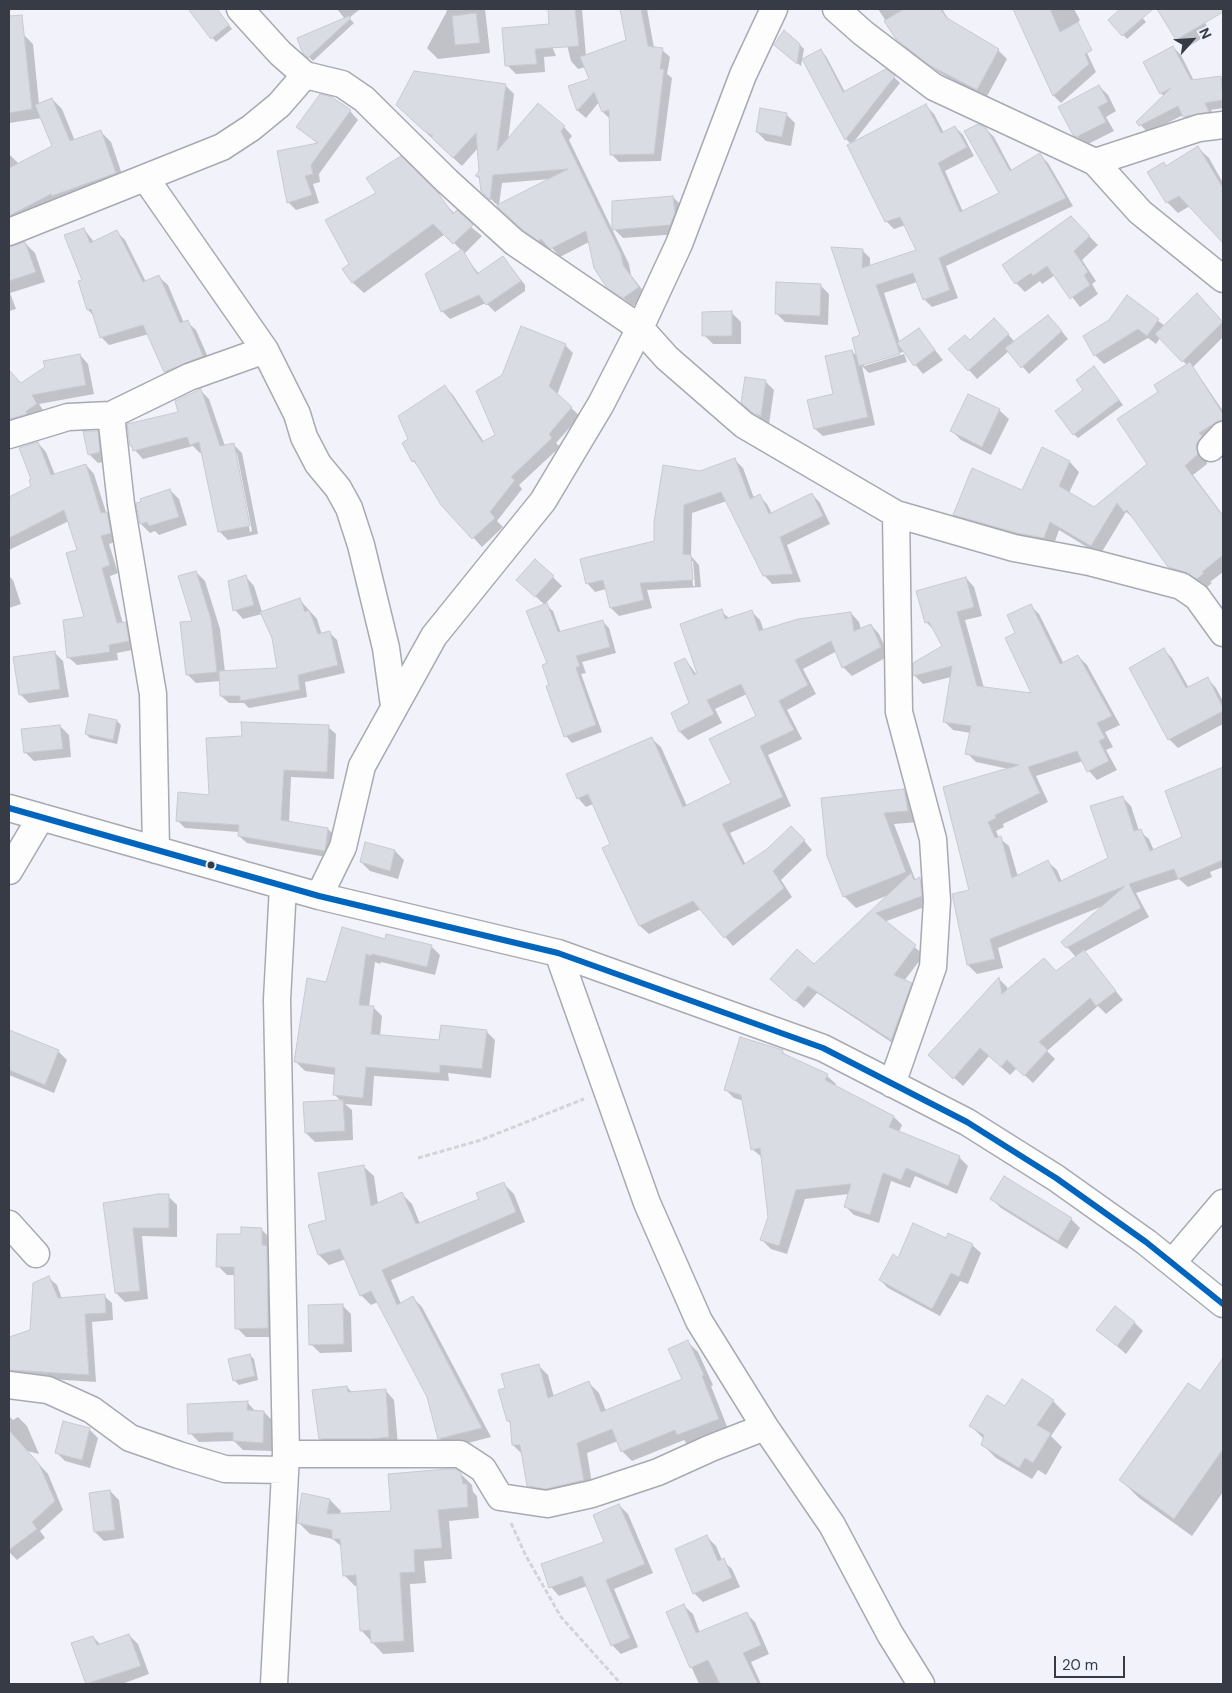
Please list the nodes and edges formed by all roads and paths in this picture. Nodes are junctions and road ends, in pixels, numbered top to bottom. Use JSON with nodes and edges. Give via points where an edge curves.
{"nodes":[{"id":1,"x":240,"y":9,"type":"edge"},
{"id":2,"x":774,"y":9,"type":"edge"},
{"id":3,"x":836,"y":9,"type":"edge"},
{"id":4,"x":305,"y":75,"type":"junction"},
{"id":5,"x":1223,"y":125,"type":"edge"},
{"id":6,"x":1095,"y":162,"type":"junction"},
{"id":7,"x":146,"y":179,"type":"junction"},
{"id":8,"x":9,"y":232,"type":"edge"},
{"id":9,"x":1223,"y":279,"type":"edge"},
{"id":10,"x":640,"y":328,"type":"junction"},
{"id":11,"x":264,"y":350,"type":"junction"},
{"id":12,"x":110,"y":415,"type":"junction"},
{"id":13,"x":9,"y":435,"type":"edge"},
{"id":14,"x":896,"y":514,"type":"junction"},
{"id":15,"x":1223,"y":633,"type":"edge"},
{"id":16,"x":394,"y":706,"type":"junction"},
{"id":17,"x":9,"y":808,"type":"edge"},
{"id":18,"x":41,"y":817,"type":"junction"},
{"id":19,"x":156,"y":850,"type":"junction"},
{"id":20,"x":9,"y":871,"type":"edge"},
{"id":21,"x":283,"y":886,"type":"junction"},
{"id":22,"x":318,"y":896,"type":"junction"},
{"id":23,"x":558,"y":953,"type":"junction"},
{"id":24,"x":892,"y":1084,"type":"junction"},
{"id":25,"x":606,"y":1090,"type":"junction"},
{"id":26,"x":418,"y":1158,"type":"dead end"},
{"id":27,"x":1223,"y":1203,"type":"edge"},
{"id":28,"x":9,"y":1224,"type":"edge"},
{"id":29,"x":36,"y":1254,"type":"dead end"},
{"id":30,"x":1172,"y":1263,"type":"junction"},
{"id":31,"x":1223,"y":1304,"type":"edge"},
{"id":32,"x":9,"y":1385,"type":"edge"},
{"id":33,"x":765,"y":1427,"type":"junction"},
{"id":34,"x":286,"y":1462,"type":"junction"},
{"id":35,"x":500,"y":1497,"type":"junction"},
{"id":36,"x":274,"y":1684,"type":"edge"},
{"id":37,"x":621,"y":1684,"type":"edge"},
{"id":38,"x":922,"y":1684,"type":"edge"}],
"edges":[{"from":1,"to":4,"type":"street"},
{"from":2,"to":10,"type":"street","via":[[743,76],[679,244]]},
{"from":3,"to":6,"type":"street","via":[[934,87]]},
{"from":4,"to":7,"type":"street","via":[[279,105],[229,143]]},
{"from":4,"to":10,"type":"street","via":[[342,84],[364,99],[446,181],[514,242]]},
{"from":5,"to":6,"type":"street","via":[[1199,128]]},
{"from":6,"to":9,"type":"street","via":[[1140,212]]},
{"from":7,"to":8,"type":"street"},
{"from":7,"to":11,"type":"street"},
{"from":10,"to":14,"type":"street","via":[[666,358],[744,425]]},
{"from":10,"to":16,"type":"street","via":[[543,501],[434,636]]},
{"from":11,"to":12,"type":"street","via":[[189,377]]},
{"from":11,"to":16,"type":"street","via":[[318,464],[350,508],[386,648]]},
{"from":12,"to":13,"type":"street","via":[[68,417]]},
{"from":12,"to":19,"type":"street","via":[[121,504],[153,694]]},
{"from":14,"to":15,"type":"street","via":[[1014,548],[1089,562],[1181,586],[1197,597]]},
{"from":14,"to":24,"type":"street","via":[[899,712],[933,839],[938,901],[933,968]]},
{"from":16,"to":22,"type":"street","via":[[362,766],[342,847]]},
{"from":17,"to":18,"type":"street"},
{"from":18,"to":19,"type":"street"},
{"from":18,"to":20,"type":"street"},
{"from":19,"to":21,"type":"street"},
{"from":21,"to":22,"type":"street"},
{"from":21,"to":34,"type":"street","via":[[277,1000]]},
{"from":22,"to":23,"type":"street"},
{"from":23,"to":24,"type":"street","via":[[823,1048]]},
{"from":23,"to":25,"type":"street"},
{"from":24,"to":30,"type":"street","via":[[967,1122],[1056,1178]]},
{"from":25,"to":26,"type":"path","via":[[481,1140]]},
{"from":25,"to":33,"type":"street","via":[[647,1203],[699,1321]]},
{"from":27,"to":30,"type":"street"},
{"from":28,"to":29,"type":"street"},
{"from":30,"to":31,"type":"street"},
{"from":32,"to":34,"type":"street","via":[[48,1390],[92,1410],[130,1438],[225,1469]]},
{"from":33,"to":35,"type":"street","via":[[658,1472],[592,1494],[547,1504]]},
{"from":33,"to":38,"type":"street","via":[[832,1525],[890,1634]]},
{"from":34,"to":35,"type":"street","via":[[460,1454],[483,1468]]},
{"from":34,"to":36,"type":"street"},
{"from":35,"to":37,"type":"path","via":[[526,1556],[561,1617]]}]}
